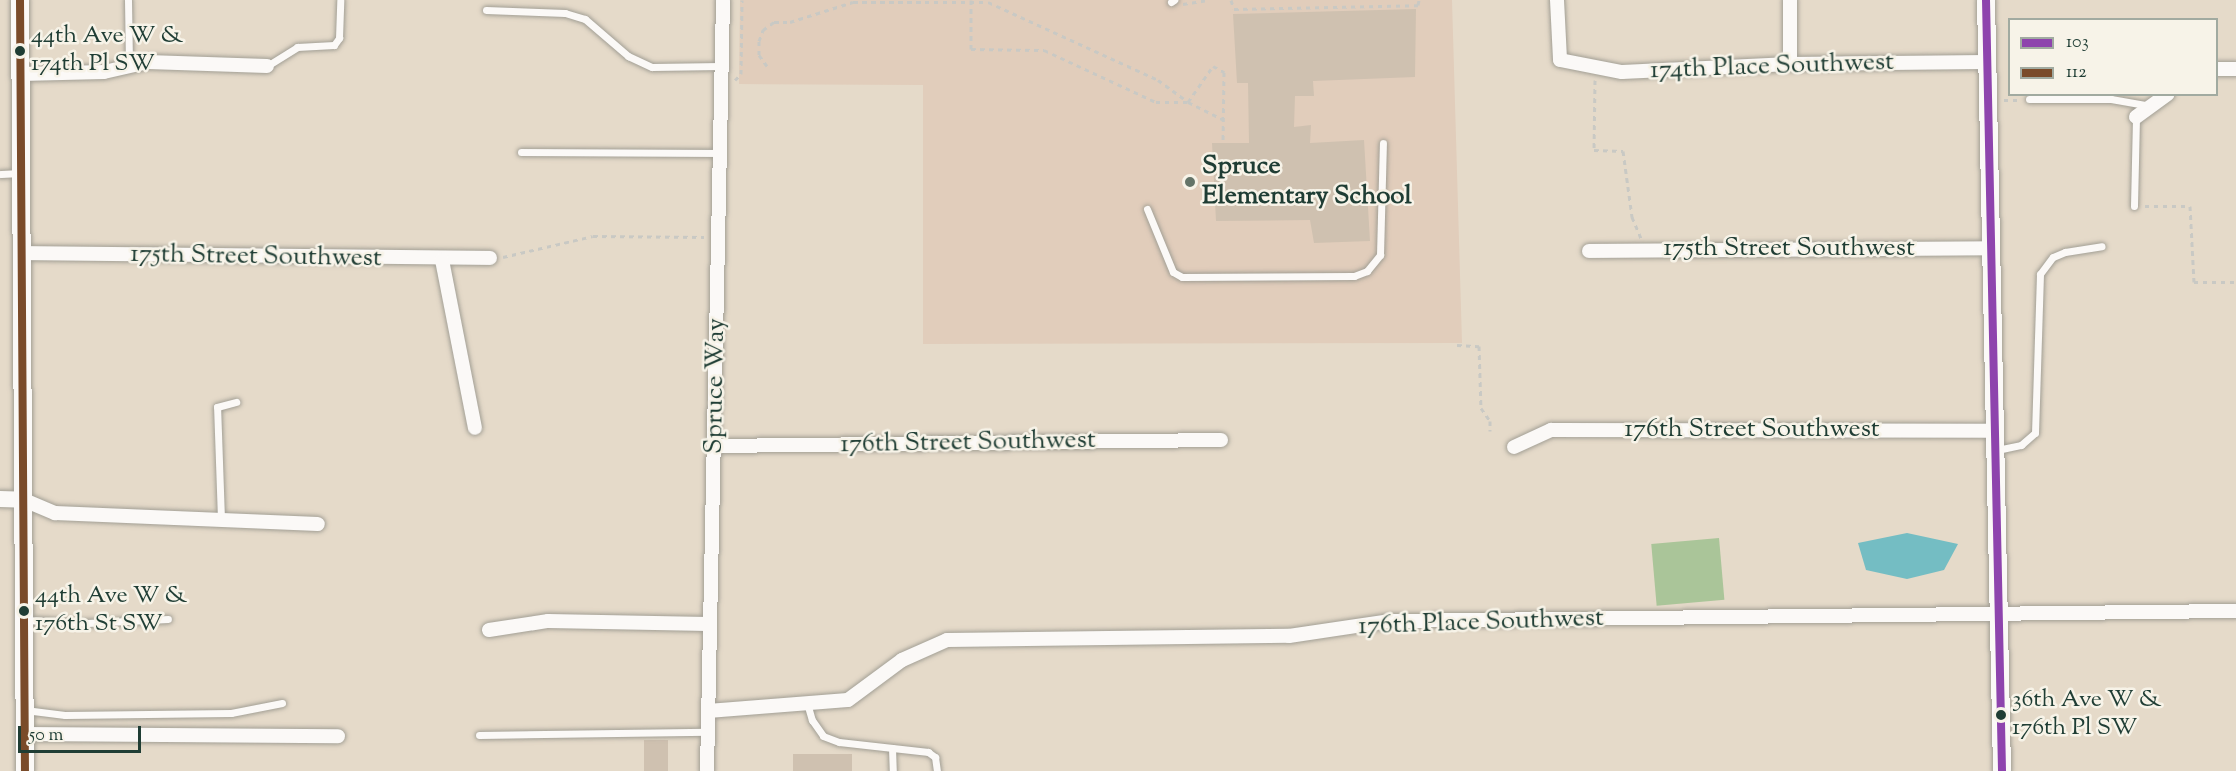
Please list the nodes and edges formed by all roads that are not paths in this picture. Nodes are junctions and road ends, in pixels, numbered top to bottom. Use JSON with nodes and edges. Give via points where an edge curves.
{"nodes":[{"id":1,"x":20,"y":0,"type":"edge"},
{"id":2,"x":128,"y":0,"type":"edge"},
{"id":3,"x":340,"y":0,"type":"edge"},
{"id":4,"x":723,"y":0,"type":"edge"},
{"id":5,"x":1557,"y":0,"type":"edge"},
{"id":6,"x":1790,"y":0,"type":"edge"},
{"id":7,"x":1986,"y":0,"type":"edge"},
{"id":8,"x":486,"y":10,"type":"dead end"},
{"id":9,"x":1986,"y":62,"type":"junction"},
{"id":10,"x":1790,"y":64,"type":"junction"},
{"id":11,"x":129,"y":66,"type":"junction"},
{"id":12,"x":267,"y":66,"type":"joint"},
{"id":13,"x":2218,"y":69,"type":"edge"},
{"id":14,"x":2236,"y":69,"type":"edge"},
{"id":15,"x":721,"y":73,"type":"junction"},
{"id":16,"x":21,"y":74,"type":"junction"},
{"id":17,"x":2165,"y":96,"type":"edge"},
{"id":18,"x":2029,"y":99,"type":"road end"},
{"id":19,"x":2150,"y":106,"type":"junction"},
{"id":20,"x":2136,"y":117,"type":"joint"},
{"id":21,"x":1383,"y":143,"type":"dead end"},
{"id":22,"x":521,"y":152,"type":"dead end"},
{"id":23,"x":720,"y":153,"type":"junction"},
{"id":24,"x":22,"y":173,"type":"junction"},
{"id":25,"x":0,"y":174,"type":"edge"},
{"id":26,"x":2134,"y":206,"type":"road end"},
{"id":27,"x":1147,"y":209,"type":"dead end"},
{"id":28,"x":2102,"y":246,"type":"dead end"},
{"id":29,"x":1989,"y":248,"type":"junction"},
{"id":30,"x":1589,"y":251,"type":"dead end"},
{"id":31,"x":23,"y":254,"type":"junction"},
{"id":32,"x":490,"y":258,"type":"road end"},
{"id":33,"x":442,"y":260,"type":"junction"},
{"id":34,"x":237,"y":402,"type":"dead end"},
{"id":35,"x":475,"y":428,"type":"dead end"},
{"id":36,"x":1994,"y":431,"type":"junction"},
{"id":37,"x":1221,"y":440,"type":"dead end"},
{"id":38,"x":715,"y":446,"type":"junction"},
{"id":39,"x":1514,"y":447,"type":"dead end"},
{"id":40,"x":1994,"y":451,"type":"junction"},
{"id":41,"x":0,"y":499,"type":"edge"},
{"id":42,"x":24,"y":500,"type":"junction"},
{"id":43,"x":220,"y":519,"type":"junction"},
{"id":44,"x":318,"y":524,"type":"dead end"},
{"id":45,"x":2236,"y":611,"type":"edge"},
{"id":46,"x":1998,"y":615,"type":"junction"},
{"id":47,"x":168,"y":619,"type":"dead end"},
{"id":48,"x":25,"y":620,"type":"junction"},
{"id":49,"x":708,"y":624,"type":"junction"},
{"id":50,"x":489,"y":630,"type":"dead end"},
{"id":51,"x":282,"y":703,"type":"dead end"},
{"id":52,"x":807,"y":703,"type":"junction"},
{"id":53,"x":25,"y":710,"type":"junction"},
{"id":54,"x":708,"y":711,"type":"junction"},
{"id":55,"x":708,"y":732,"type":"junction"},
{"id":56,"x":25,"y":734,"type":"junction"},
{"id":57,"x":479,"y":735,"type":"dead end"},
{"id":58,"x":338,"y":736,"type":"dead end"},
{"id":59,"x":892,"y":748,"type":"junction"},
{"id":60,"x":25,"y":771,"type":"edge"},
{"id":61,"x":707,"y":771,"type":"edge"},
{"id":62,"x":892,"y":771,"type":"edge"},
{"id":63,"x":936,"y":771,"type":"edge"},
{"id":64,"x":2002,"y":771,"type":"edge"}],
"edges":[{"from":1,"to":16,"type":"main road"},
{"from":2,"to":11,"type":"lane"},
{"from":3,"to":12,"type":"lane","via":[[339,38],[334,45],[297,47]]},
{"from":4,"to":15,"type":"street","name":"Spruce Way"},
{"from":5,"to":10,"type":"street","name":"174th Place Southwest","via":[[1560,60],[1622,72]]},
{"from":6,"to":10,"type":"street"},
{"from":7,"to":9,"type":"main road"},
{"from":8,"to":15,"type":"lane","via":[[565,13],[585,19],[628,56],[652,67]]},
{"from":9,"to":10,"type":"street","name":"174th Place Southwest"},
{"from":9,"to":29,"type":"main road"},
{"from":11,"to":12,"type":"street","via":[[148,62]]},
{"from":11,"to":16,"type":"street","via":[[104,72]]},
{"from":13,"to":14,"type":"street"},
{"from":15,"to":23,"type":"street","name":"Spruce Way"},
{"from":16,"to":24,"type":"main road"},
{"from":17,"to":19,"type":"street"},
{"from":18,"to":19,"type":"lane","via":[[2111,99]]},
{"from":19,"to":20,"type":"street"},
{"from":20,"to":26,"type":"lane"},
{"from":21,"to":27,"type":"lane","via":[[1380,255],[1366,271],[1354,276],[1182,277],[1173,272]]},
{"from":22,"to":23,"type":"lane"},
{"from":23,"to":38,"type":"street","name":"Spruce Way"},
{"from":24,"to":25,"type":"lane"},
{"from":24,"to":31,"type":"main road"},
{"from":28,"to":40,"type":"lane","via":[[2053,257],[2040,274],[2035,433],[2020,445]]},
{"from":29,"to":30,"type":"street","name":"175th Street Southwest"},
{"from":29,"to":36,"type":"main road"},
{"from":31,"to":33,"type":"street","name":"175th Street Southwest"},
{"from":31,"to":42,"type":"main road"},
{"from":32,"to":33,"type":"street","name":"175th Street Southwest"},
{"from":33,"to":35,"type":"street"},
{"from":34,"to":43,"type":"lane","via":[[217,407]]},
{"from":36,"to":39,"type":"street","name":"176th Street Southwest","via":[[1551,430]]},
{"from":36,"to":40,"type":"main road"},
{"from":37,"to":38,"type":"street","name":"176th Street Southwest"},
{"from":38,"to":49,"type":"street","name":"Spruce Way"},
{"from":40,"to":46,"type":"main road"},
{"from":41,"to":42,"type":"street"},
{"from":42,"to":43,"type":"street","via":[[55,513]]},
{"from":42,"to":48,"type":"main road"},
{"from":43,"to":44,"type":"street"},
{"from":45,"to":46,"type":"street","name":"176th Place Southwest"},
{"from":46,"to":52,"type":"street","name":"176th Place Southwest","via":[[1389,621],[1289,636],[947,640],[902,660],[848,700]]},
{"from":46,"to":64,"type":"main road"},
{"from":47,"to":48,"type":"lane","via":[[87,623]]},
{"from":48,"to":53,"type":"main road"},
{"from":49,"to":50,"type":"street","via":[[548,621]]},
{"from":49,"to":54,"type":"street","name":"Spruce Way"},
{"from":51,"to":53,"type":"lane","via":[[231,713],[65,715]]},
{"from":52,"to":54,"type":"street","name":"176th Place Southwest"},
{"from":52,"to":59,"type":"lane","via":[[823,736],[839,742]]},
{"from":53,"to":56,"type":"main road"},
{"from":54,"to":55,"type":"street","name":"Spruce Way"},
{"from":55,"to":57,"type":"lane"},
{"from":55,"to":61,"type":"street","name":"Spruce Way"},
{"from":56,"to":58,"type":"street"},
{"from":56,"to":60,"type":"main road"},
{"from":59,"to":62,"type":"lane"},
{"from":59,"to":63,"type":"lane","via":[[928,752],[935,757]]}]}
